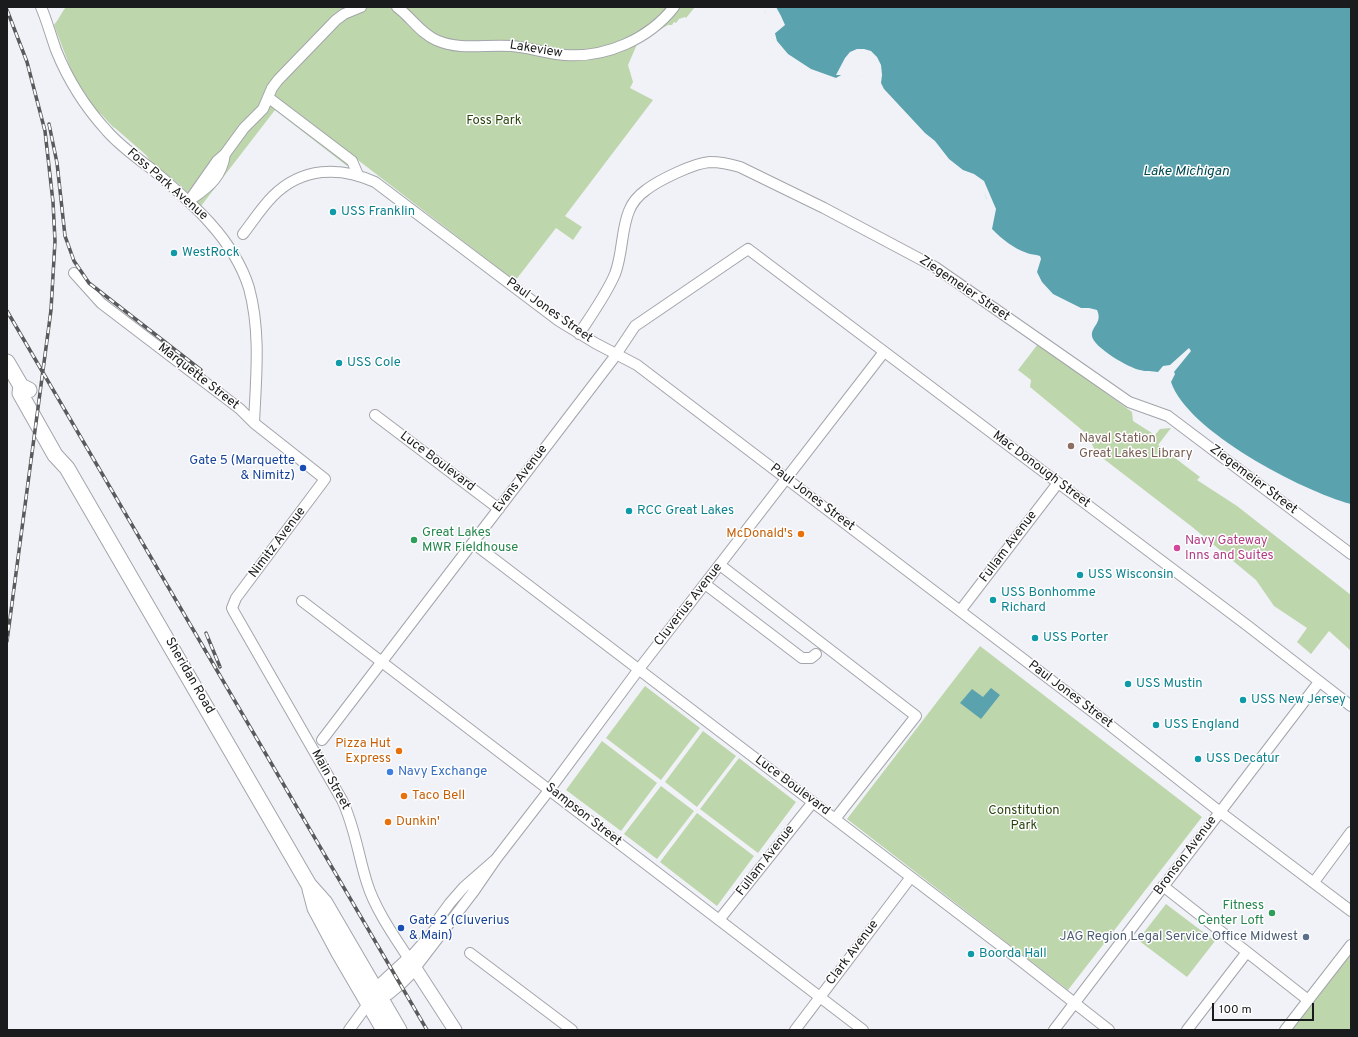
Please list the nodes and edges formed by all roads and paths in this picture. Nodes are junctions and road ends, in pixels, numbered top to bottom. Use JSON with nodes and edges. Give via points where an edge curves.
{"nodes":[{"id":1,"x":41,"y":7,"type":"edge"},
{"id":2,"x":361,"y":7,"type":"edge"},
{"id":3,"x":397,"y":7,"type":"edge"},
{"id":4,"x":674,"y":7,"type":"edge"},
{"id":5,"x":269,"y":98,"type":"junction"},
{"id":6,"x":358,"y":175,"type":"junction"},
{"id":7,"x":189,"y":201,"type":"junction"},
{"id":8,"x":243,"y":234,"type":"dead end"},
{"id":9,"x":729,"y":262,"type":"joint"},
{"id":10,"x":74,"y":273,"type":"dead end"},
{"id":11,"x":579,"y":334,"type":"junction"},
{"id":12,"x":884,"y":352,"type":"junction"},
{"id":13,"x":617,"y":354,"type":"junction"},
{"id":14,"x":7,"y":362,"type":"edge"},
{"id":15,"x":375,"y":415,"type":"dead end"},
{"id":16,"x":254,"y":423,"type":"junction"},
{"id":17,"x":325,"y":479,"type":"joint"},
{"id":18,"x":786,"y":479,"type":"junction"},
{"id":19,"x":1058,"y":483,"type":"junction"},
{"id":20,"x":499,"y":508,"type":"junction"},
{"id":21,"x":473,"y":542,"type":"junction"},
{"id":22,"x":1336,"y":542,"type":"junction"},
{"id":23,"x":1351,"y":546,"type":"edge"},
{"id":24,"x":1351,"y":554,"type":"edge"},
{"id":25,"x":720,"y":565,"type":"junction"},
{"id":26,"x":705,"y":584,"type":"junction"},
{"id":27,"x":302,"y":601,"type":"dead end"},
{"id":28,"x":232,"y":608,"type":"joint"},
{"id":29,"x":960,"y":611,"type":"junction"},
{"id":30,"x":816,"y":654,"type":"dead end"},
{"id":31,"x":382,"y":662,"type":"junction"},
{"id":32,"x":639,"y":669,"type":"junction"},
{"id":33,"x":1319,"y":682,"type":"junction"},
{"id":34,"x":1351,"y":706,"type":"edge"},
{"id":35,"x":322,"y":740,"type":"dead end"},
{"id":36,"x":550,"y":789,"type":"junction"},
{"id":37,"x":813,"y":802,"type":"junction"},
{"id":38,"x":1220,"y":812,"type":"junction"},
{"id":39,"x":835,"y":819,"type":"junction"},
{"id":40,"x":1349,"y":838,"type":"edge"},
{"id":41,"x":911,"y":877,"type":"junction"},
{"id":42,"x":1314,"y":882,"type":"junction"},
{"id":43,"x":1163,"y":886,"type":"junction"},
{"id":44,"x":1351,"y":911,"type":"edge"},
{"id":45,"x":720,"y":920,"type":"junction"},
{"id":46,"x":1351,"y":945,"type":"edge"},
{"id":47,"x":1247,"y":952,"type":"junction"},
{"id":48,"x":470,"y":953,"type":"dead end"},
{"id":49,"x":412,"y":964,"type":"junction"},
{"id":50,"x":820,"y":997,"type":"junction"},
{"id":51,"x":373,"y":999,"type":"junction"},
{"id":52,"x":1308,"y":1000,"type":"junction"},
{"id":53,"x":1074,"y":1003,"type":"junction"},
{"id":54,"x":349,"y":1030,"type":"edge"},
{"id":55,"x":384,"y":1030,"type":"edge"},
{"id":56,"x":399,"y":1030,"type":"edge"},
{"id":57,"x":455,"y":1030,"type":"edge"},
{"id":58,"x":572,"y":1030,"type":"edge"},
{"id":59,"x":795,"y":1030,"type":"edge"},
{"id":60,"x":863,"y":1030,"type":"edge"},
{"id":61,"x":1054,"y":1030,"type":"edge"},
{"id":62,"x":1109,"y":1030,"type":"edge"},
{"id":63,"x":1188,"y":1030,"type":"edge"},
{"id":64,"x":1285,"y":1030,"type":"edge"}],
"edges":[{"from":1,"to":7,"type":"street","name":"Foss Park Avenue","via":[[56,50],[71,82],[96,119],[119,143]]},
{"from":2,"to":5,"type":"street","via":[[336,20],[278,80]]},
{"from":3,"to":4,"type":"street","name":"Lakeview","via":[[422,32],[447,44],[459,47],[515,46],[564,55],[615,49],[654,27]]},
{"from":5,"to":6,"type":"street","via":[[352,161]]},
{"from":5,"to":7,"type":"street","via":[[263,109],[217,161]]},
{"from":6,"to":8,"type":"street","name":"Paul Jones Street","via":[[329,171],[294,180],[274,195]]},
{"from":6,"to":11,"type":"street","name":"Paul Jones Street","via":[[381,186]]},
{"from":7,"to":16,"type":"street","name":"Foss Park Avenue","via":[[211,224],[235,256],[249,288],[255,314],[256,338]]},
{"from":9,"to":12,"type":"street","name":"Mac Donough Street","via":[[748,249]]},
{"from":9,"to":13,"type":"street","name":"Evans Avenue","via":[[635,326]]},
{"from":10,"to":16,"type":"street","name":"Marquette Street","via":[[101,303],[240,409]]},
{"from":11,"to":13,"type":"street","name":"Paul Jones Street"},
{"from":11,"to":22,"type":"street","name":"Ziegemeier Street","via":[[607,291],[620,258],[628,212],[637,198],[646,190],[690,166],[709,162],[732,164],[824,208],[935,267],[1129,402],[1168,416]]},
{"from":12,"to":18,"type":"street","name":"Cluverius Avenue"},
{"from":12,"to":19,"type":"street","name":"Mac Donough Street"},
{"from":13,"to":18,"type":"street","name":"Paul Jones Street","via":[[637,365]]},
{"from":13,"to":20,"type":"street","name":"Evans Avenue"},
{"from":14,"to":51,"type":"highway","name":"Sheridan Road","via":[[21,386],[20,393],[55,455],[67,468],[309,885],[316,908],[339,953]]},
{"from":15,"to":20,"type":"street","name":"Luce Boulevard"},
{"from":16,"to":17,"type":"street","name":"Marquette Street"},
{"from":17,"to":28,"type":"street","name":"Nimitz Avenue","via":[[236,598]]},
{"from":18,"to":25,"type":"street","name":"Cluverius Avenue"},
{"from":18,"to":29,"type":"street","name":"Paul Jones Street"},
{"from":19,"to":29,"type":"street","name":"Fullam Avenue"},
{"from":19,"to":33,"type":"street","name":"Mac Donough Street"},
{"from":20,"to":21,"type":"street","name":"Evans Avenue"},
{"from":21,"to":31,"type":"street","name":"Evans Avenue"},
{"from":21,"to":32,"type":"street","name":"Luce Boulevard"},
{"from":22,"to":23,"type":"street"},
{"from":22,"to":24,"type":"street","name":"Ziegemeier Street"},
{"from":25,"to":26,"type":"street","name":"Cluverius Avenue"},
{"from":25,"to":39,"type":"street","via":[[916,716]]},
{"from":26,"to":30,"type":"street","via":[[802,658],[811,658]]},
{"from":26,"to":32,"type":"street","name":"Cluverius Avenue"},
{"from":27,"to":31,"type":"street","name":"Sampson Street"},
{"from":28,"to":49,"type":"street","name":"Main Street","via":[[342,800],[352,822],[370,891]]},
{"from":29,"to":38,"type":"street","name":"Paul Jones Street"},
{"from":31,"to":35,"type":"street","name":"Evans Avenue"},
{"from":31,"to":36,"type":"street","name":"Sampson Street"},
{"from":32,"to":36,"type":"street","name":"Cluverius Avenue"},
{"from":32,"to":37,"type":"street","name":"Luce Boulevard"},
{"from":33,"to":34,"type":"street","name":"Mac Donough Street"},
{"from":33,"to":38,"type":"street","name":"Bronson Avenue"},
{"from":36,"to":45,"type":"street","name":"Sampson Street"},
{"from":36,"to":49,"type":"street","name":"Cluverius Avenue","via":[[474,891]]},
{"from":37,"to":39,"type":"street","name":"Luce Boulevard"},
{"from":37,"to":45,"type":"street","name":"Fullam Avenue"},
{"from":38,"to":42,"type":"street","name":"Paul Jones Street"},
{"from":38,"to":43,"type":"street","name":"Bronson Avenue"},
{"from":39,"to":41,"type":"street","name":"Luce Boulevard"},
{"from":40,"to":42,"type":"street"},
{"from":41,"to":50,"type":"street","name":"Clark Avenue"},
{"from":41,"to":53,"type":"street","name":"Luce Boulevard"},
{"from":42,"to":44,"type":"street","name":"Paul Jones Street"},
{"from":43,"to":47,"type":"street"},
{"from":43,"to":53,"type":"street","name":"Bronson Avenue"},
{"from":45,"to":50,"type":"street","name":"Sampson Street"},
{"from":46,"to":52,"type":"street"},
{"from":47,"to":52,"type":"street"},
{"from":47,"to":63,"type":"street"},
{"from":48,"to":58,"type":"street"},
{"from":49,"to":51,"type":"main road","via":[[382,984]]},
{"from":49,"to":57,"type":"main road"},
{"from":50,"to":59,"type":"street","name":"Clark Avenue"},
{"from":50,"to":60,"type":"street","name":"Sampson Street"},
{"from":51,"to":54,"type":"street"},
{"from":51,"to":55,"type":"highway"},
{"from":51,"to":56,"type":"highway"},
{"from":52,"to":64,"type":"street"},
{"from":53,"to":61,"type":"street","name":"Bronson Avenue"},
{"from":53,"to":62,"type":"street","name":"Luce Boulevard"}]}
